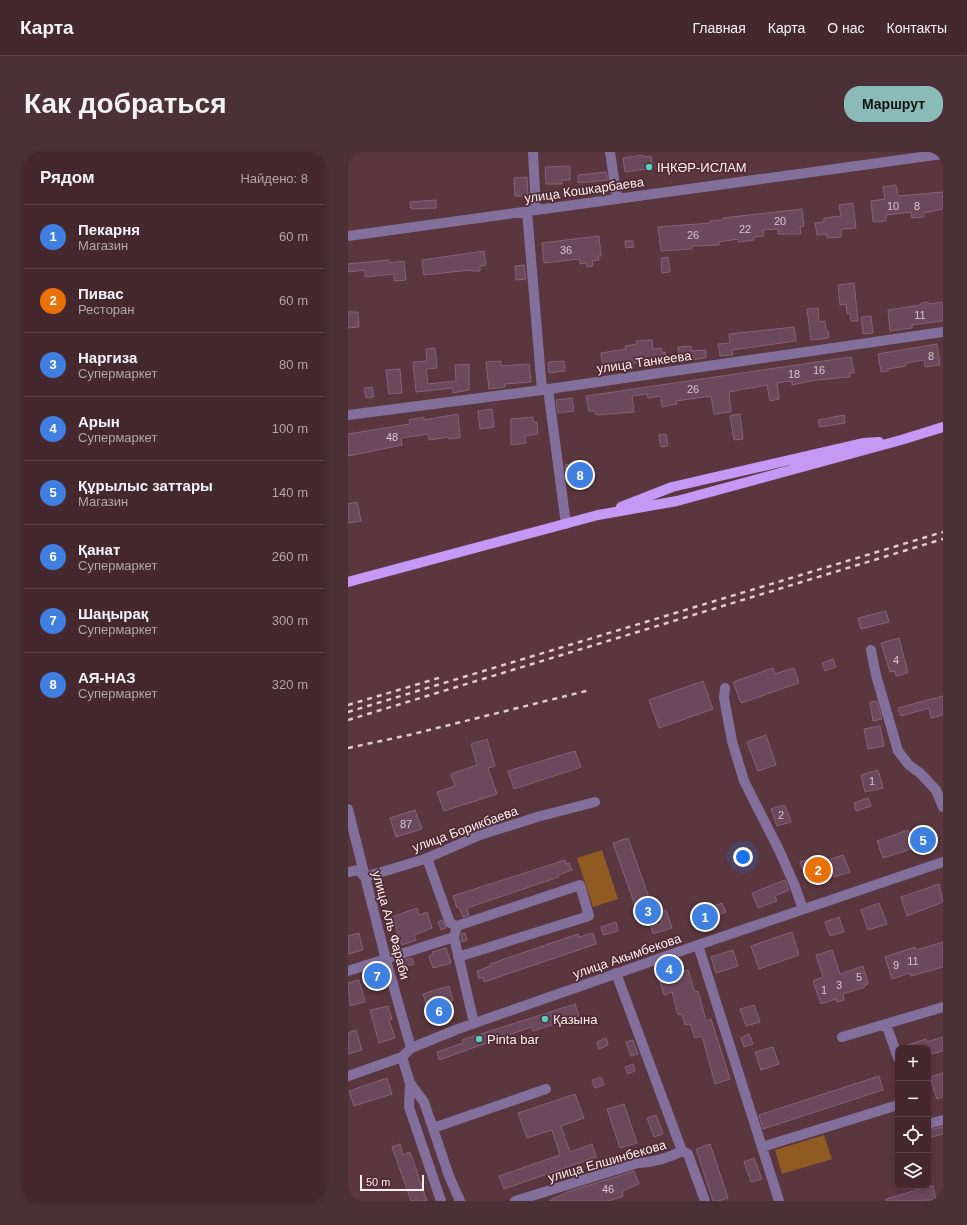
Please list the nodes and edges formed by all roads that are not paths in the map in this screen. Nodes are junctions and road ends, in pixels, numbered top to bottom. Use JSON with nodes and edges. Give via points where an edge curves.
{"nodes":[{"id":1,"x":533,"y":152,"type":"edge"},
{"id":2,"x":610,"y":152,"type":"edge"},
{"id":3,"x":943,"y":154,"type":"edge"},
{"id":4,"x":617,"y":199,"type":"junction"},
{"id":5,"x":532,"y":210,"type":"junction"},
{"id":6,"x":348,"y":236,"type":"edge"},
{"id":7,"x":943,"y":332,"type":"edge"},
{"id":8,"x":545,"y":390,"type":"junction"},
{"id":9,"x":348,"y":415,"type":"edge"},
{"id":10,"x":943,"y":427,"type":"edge"},
{"id":11,"x":901,"y":440,"type":"junction"},
{"id":12,"x":672,"y":488,"type":"junction"},
{"id":13,"x":677,"y":501,"type":"junction"},
{"id":14,"x":598,"y":515,"type":"junction"},
{"id":15,"x":566,"y":524,"type":"junction"},
{"id":16,"x":348,"y":582,"type":"edge"},
{"id":17,"x":871,"y":650,"type":"dead end"},
{"id":18,"x":725,"y":688,"type":"dead end"},
{"id":19,"x":595,"y":802,"type":"dead end"},
{"id":20,"x":943,"y":807,"type":"edge"},
{"id":21,"x":348,"y":808,"type":"edge"},
{"id":22,"x":427,"y":858,"type":"junction"},
{"id":23,"x":943,"y":862,"type":"edge"},
{"id":24,"x":348,"y":872,"type":"edge"},
{"id":25,"x":366,"y":877,"type":"junction"},
{"id":26,"x":803,"y":909,"type":"junction"},
{"id":27,"x":457,"y":926,"type":"junction"},
{"id":28,"x":454,"y":937,"type":"junction"},
{"id":29,"x":698,"y":945,"type":"junction"},
{"id":30,"x":458,"y":957,"type":"junction"},
{"id":31,"x":386,"y":960,"type":"junction"},
{"id":32,"x":348,"y":971,"type":"edge"},
{"id":33,"x":616,"y":973,"type":"junction"},
{"id":34,"x":943,"y":1007,"type":"edge"},
{"id":35,"x":474,"y":1023,"type":"junction"},
{"id":36,"x":886,"y":1024,"type":"junction"},
{"id":37,"x":842,"y":1037,"type":"dead end"},
{"id":38,"x":411,"y":1048,"type":"junction"},
{"id":39,"x":895,"y":1050,"type":"edge"},
{"id":40,"x":402,"y":1057,"type":"junction"},
{"id":41,"x":348,"y":1076,"type":"edge"},
{"id":42,"x":410,"y":1083,"type":"junction"},
{"id":43,"x":546,"y":1089,"type":"dead end"},
{"id":44,"x":895,"y":1106,"type":"edge"},
{"id":45,"x":943,"y":1120,"type":"edge"},
{"id":46,"x":931,"y":1123,"type":"edge"},
{"id":47,"x":433,"y":1128,"type":"junction"},
{"id":48,"x":762,"y":1147,"type":"junction"},
{"id":49,"x":682,"y":1151,"type":"junction"},
{"id":50,"x":441,"y":1201,"type":"edge"},
{"id":51,"x":460,"y":1201,"type":"edge"},
{"id":52,"x":515,"y":1201,"type":"edge"},
{"id":53,"x":705,"y":1201,"type":"edge"},
{"id":54,"x":779,"y":1201,"type":"edge"}],
"edges":[{"from":1,"to":5,"type":"street"},
{"from":2,"to":4,"type":"street"},
{"from":3,"to":4,"type":"street","name":"улица Кошкарбаева"},
{"from":4,"to":5,"type":"street","name":"улица Кошкарбаева"},
{"from":5,"to":6,"type":"street","name":"улица Кошкарбаева"},
{"from":5,"to":8,"type":"street"},
{"from":7,"to":8,"type":"street","name":"улица Танкеева"},
{"from":8,"to":9,"type":"street","name":"улица Танкеева"},
{"from":8,"to":15,"type":"street"},
{"from":10,"to":11,"type":"main road"},
{"from":11,"to":12,"type":"main road","via":[[863,443]]},
{"from":11,"to":13,"type":"main road"},
{"from":12,"to":13,"type":"main road","via":[[670,498]]},
{"from":12,"to":14,"type":"main road"},
{"from":13,"to":14,"type":"main road"},
{"from":14,"to":15,"type":"main road"},
{"from":15,"to":16,"type":"main road"},
{"from":17,"to":20,"type":"street","via":[[898,751],[936,790]]},
{"from":18,"to":26,"type":"street","via":[[724,698],[732,741],[744,781],[791,878]]},
{"from":19,"to":22,"type":"street","name":"улица Борикбаева","via":[[480,835]]},
{"from":21,"to":25,"type":"street","name":"улица Аль Фараби"},
{"from":22,"to":25,"type":"street","name":"улица Борикбаева"},
{"from":22,"to":27,"type":"street","via":[[450,923]]},
{"from":23,"to":26,"type":"street","name":"улица Акымбекова"},
{"from":24,"to":25,"type":"street","via":[[358,870]]},
{"from":25,"to":31,"type":"street","name":"улица Аль Фараби"},
{"from":26,"to":29,"type":"street","name":"улица Акымбекова"},
{"from":27,"to":28,"type":"street"},
{"from":27,"to":30,"type":"street","via":[[580,886],[589,916]]},
{"from":28,"to":30,"type":"street"},
{"from":28,"to":31,"type":"street"},
{"from":29,"to":33,"type":"street","name":"улица Акымбекова"},
{"from":29,"to":48,"type":"street"},
{"from":30,"to":35,"type":"street"},
{"from":31,"to":32,"type":"street"},
{"from":31,"to":38,"type":"street","name":"улица Аль Фараби"},
{"from":33,"to":35,"type":"street","name":"улица Акымбекова"},
{"from":33,"to":49,"type":"street"},
{"from":34,"to":36,"type":"street"},
{"from":35,"to":38,"type":"street","name":"улица Акымбекова"},
{"from":36,"to":37,"type":"street"},
{"from":36,"to":39,"type":"street"},
{"from":38,"to":40,"type":"street","name":"улица Акымбекова"},
{"from":40,"to":41,"type":"street","name":"улица Акымбекова"},
{"from":40,"to":42,"type":"street"},
{"from":42,"to":47,"type":"street","via":[[424,1102]]},
{"from":42,"to":50,"type":"street","via":[[409,1107]]},
{"from":43,"to":47,"type":"street"},
{"from":44,"to":48,"type":"street"},
{"from":45,"to":46,"type":"street"},
{"from":47,"to":51,"type":"street"},
{"from":48,"to":54,"type":"street"},
{"from":49,"to":52,"type":"street","name":"улица Елшинбекова","via":[[657,1162],[638,1163]]},
{"from":49,"to":53,"type":"street","via":[[688,1154]]}]}
